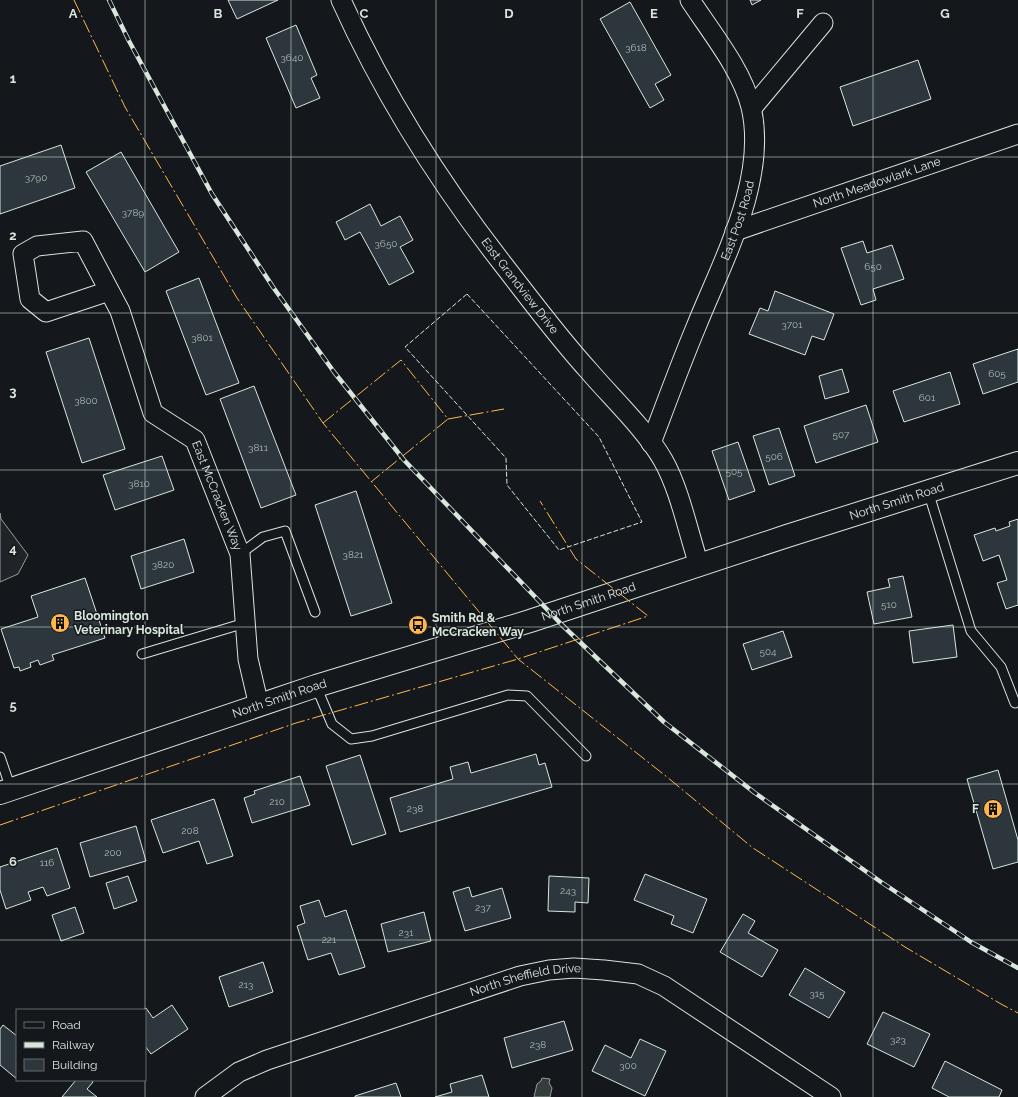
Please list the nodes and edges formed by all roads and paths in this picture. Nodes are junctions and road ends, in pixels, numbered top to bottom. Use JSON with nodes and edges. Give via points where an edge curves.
{"nodes":[{"id":1,"x":341,"y":0,"type":"edge"},
{"id":2,"x":690,"y":0,"type":"edge"},
{"id":3,"x":823,"y":23,"type":"dead end"},
{"id":4,"x":752,"y":108,"type":"junction"},
{"id":5,"x":1018,"y":134,"type":"edge"},
{"id":6,"x":735,"y":231,"type":"junction"},
{"id":7,"x":109,"y":291,"type":"junction"},
{"id":8,"x":651,"y":443,"type":"junction"},
{"id":9,"x":1018,"y":463,"type":"edge"},
{"id":10,"x":928,"y":491,"type":"junction"},
{"id":11,"x":240,"y":554,"type":"junction"},
{"id":12,"x":699,"y":565,"type":"junction"},
{"id":13,"x":315,"y":612,"type":"dead end"},
{"id":14,"x":245,"y":622,"type":"junction"},
{"id":15,"x":142,"y":654,"type":"dead end"},
{"id":16,"x":316,"y":686,"type":"junction"},
{"id":17,"x":1015,"y":703,"type":"dead end"},
{"id":18,"x":259,"y":706,"type":"junction"},
{"id":19,"x":586,"y":756,"type":"dead end"},
{"id":20,"x":0,"y":757,"type":"edge"},
{"id":21,"x":6,"y":791,"type":"edge"},
{"id":22,"x":826,"y":1096,"type":"edge"},
{"id":23,"x":205,"y":1097,"type":"edge"}],
"edges":[{"from":1,"to":8,"type":"street","name":"East Grandview Drive","via":[[396,104],[452,196],[583,365]]},
{"from":2,"to":4,"type":"street","name":"East Post Road","via":[[743,83]]},
{"from":3,"to":4,"type":"street"},
{"from":4,"to":6,"type":"street","name":"East Post Road","via":[[754,147],[751,174],[746,201]]},
{"from":5,"to":6,"type":"street","name":"North Meadowlark Lane"},
{"from":6,"to":8,"type":"street","name":"East Post Road"},
{"from":7,"to":7,"type":"street","name":"East McCracken Way","via":[[83,242],[37,246],[23,254],[30,299],[46,312]]},
{"from":7,"to":11,"type":"street","name":"East McCracken Way","via":[[120,311],[153,413],[195,440]]},
{"from":8,"to":12,"type":"street","name":"East Grandview Drive","via":[[671,477]]},
{"from":9,"to":10,"type":"main road","name":"North Smith Road"},
{"from":10,"to":12,"type":"main road","name":"North Smith Road"},
{"from":10,"to":17,"type":"lane","via":[[971,631],[1002,667]]},
{"from":11,"to":13,"type":"lane","via":[[262,537],[285,531]]},
{"from":11,"to":14,"type":"street","name":"East McCracken Way"},
{"from":12,"to":16,"type":"main road","name":"North Smith Road","via":[[538,618]]},
{"from":14,"to":15,"type":"lane"},
{"from":14,"to":18,"type":"street","name":"East McCracken Way","via":[[248,659]]},
{"from":16,"to":18,"type":"main road","name":"North Smith Road"},
{"from":16,"to":19,"type":"lane","via":[[332,724],[351,739],[372,736],[508,695],[528,696]]},
{"from":18,"to":21,"type":"main road","name":"North Smith Road"},
{"from":20,"to":21,"type":"lane"},
{"from":22,"to":23,"type":"street","name":"North Sheffield Drive","via":[[664,986],[638,974],[574,968],[520,976],[267,1060],[239,1072]]}]}
